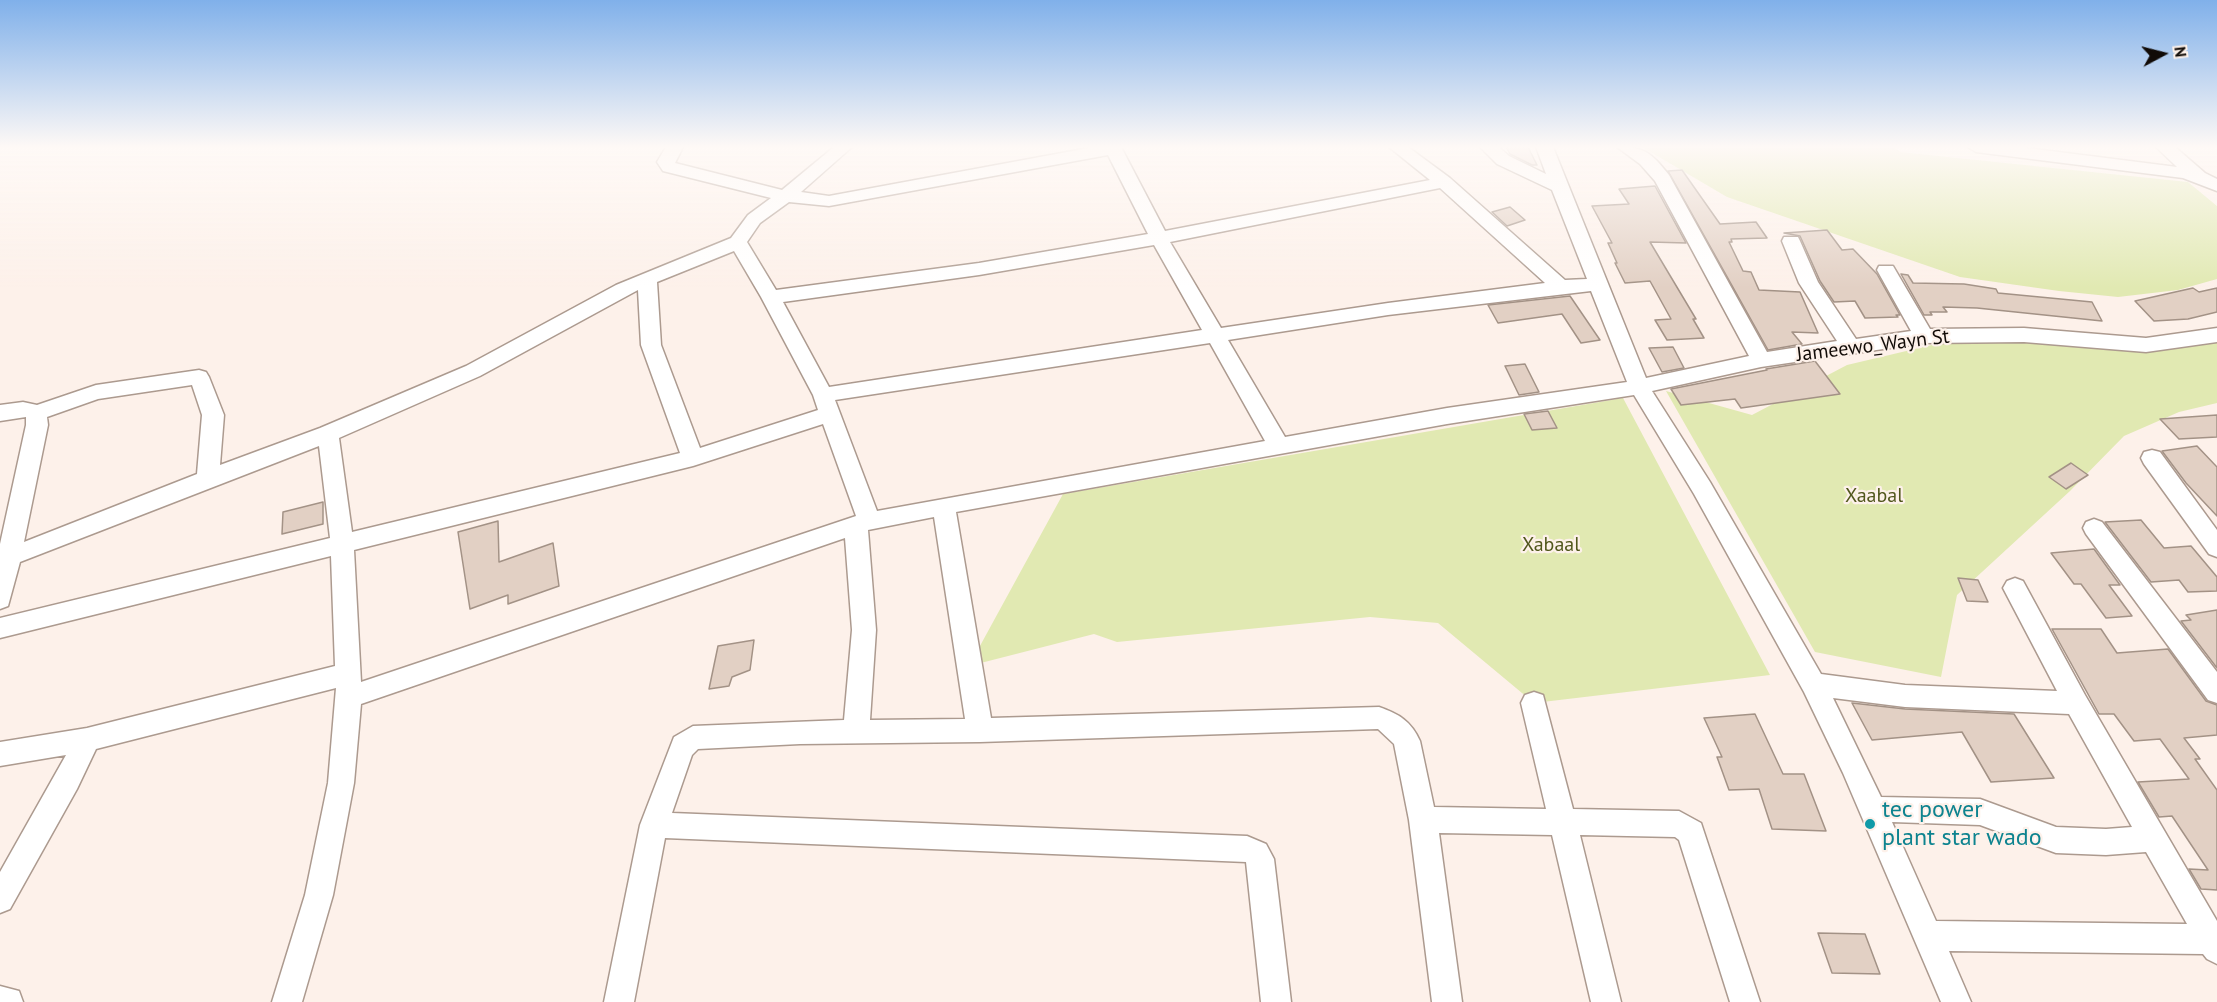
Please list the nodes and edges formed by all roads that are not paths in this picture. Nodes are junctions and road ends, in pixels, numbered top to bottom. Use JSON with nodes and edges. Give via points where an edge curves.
{"nodes":[{"id":1,"x":777,"y":194,"type":"edge"},
{"id":2,"x":789,"y":194,"type":"edge"},
{"id":3,"x":872,"y":194,"type":"edge"},
{"id":4,"x":1136,"y":194,"type":"edge"},
{"id":5,"x":1384,"y":194,"type":"edge"},
{"id":6,"x":1457,"y":194,"type":"edge"},
{"id":7,"x":1561,"y":194,"type":"edge"},
{"id":8,"x":1671,"y":194,"type":"edge"},
{"id":9,"x":786,"y":196,"type":"junction"},
{"id":10,"x":1159,"y":238,"type":"junction"},
{"id":11,"x":1791,"y":241,"type":"dead end"},
{"id":12,"x":738,"y":242,"type":"junction"},
{"id":13,"x":1886,"y":270,"type":"dead end"},
{"id":14,"x":647,"y":279,"type":"junction"},
{"id":15,"x":1597,"y":284,"type":"junction"},
{"id":16,"x":1561,"y":287,"type":"junction"},
{"id":17,"x":771,"y":297,"type":"junction"},
{"id":18,"x":1215,"y":334,"type":"junction"},
{"id":19,"x":2217,"y":334,"type":"edge"},
{"id":20,"x":1923,"y":336,"type":"junction"},
{"id":21,"x":1851,"y":347,"type":"junction"},
{"id":22,"x":1761,"y":360,"type":"junction"},
{"id":23,"x":1639,"y":387,"type":"junction"},
{"id":24,"x":826,"y":404,"type":"junction"},
{"id":25,"x":0,"y":412,"type":"edge"},
{"id":26,"x":36,"y":413,"type":"junction"},
{"id":27,"x":328,"y":434,"type":"junction"},
{"id":28,"x":1279,"y":446,"type":"junction"},
{"id":29,"x":693,"y":458,"type":"junction"},
{"id":30,"x":2152,"y":458,"type":"dead end"},
{"id":31,"x":208,"y":479,"type":"junction"},
{"id":32,"x":944,"y":506,"type":"junction"},
{"id":33,"x":863,"y":524,"type":"junction"},
{"id":34,"x":2094,"y":528,"type":"dead end"},
{"id":35,"x":342,"y":543,"type":"junction"},
{"id":36,"x":2217,"y":548,"type":"edge"},
{"id":37,"x":4,"y":559,"type":"edge"},
{"id":38,"x":2015,"y":588,"type":"dead end"},
{"id":39,"x":0,"y":599,"type":"edge"},
{"id":40,"x":0,"y":628,"type":"edge"},
{"id":41,"x":1813,"y":684,"type":"junction"},
{"id":42,"x":348,"y":685,"type":"junction"},
{"id":43,"x":2217,"y":692,"type":"edge"},
{"id":44,"x":2076,"y":703,"type":"junction"},
{"id":45,"x":1534,"y":704,"type":"dead end"},
{"id":46,"x":980,"y":729,"type":"junction"},
{"id":47,"x":856,"y":731,"type":"junction"},
{"id":48,"x":87,"y":741,"type":"junction"},
{"id":49,"x":0,"y":754,"type":"edge"},
{"id":50,"x":1872,"y":809,"type":"junction"},
{"id":51,"x":1423,"y":820,"type":"junction"},
{"id":52,"x":1563,"y":822,"type":"junction"},
{"id":53,"x":654,"y":825,"type":"junction"},
{"id":54,"x":2153,"y":838,"type":"junction"},
{"id":55,"x":0,"y":899,"type":"edge"},
{"id":56,"x":1927,"y":936,"type":"junction"},
{"id":57,"x":2214,"y":944,"type":"edge"},
{"id":58,"x":0,"y":1001,"type":"edge"},
{"id":59,"x":9,"y":1002,"type":"edge"},
{"id":60,"x":286,"y":1002,"type":"edge"},
{"id":61,"x":619,"y":1002,"type":"edge"},
{"id":62,"x":1276,"y":1002,"type":"edge"},
{"id":63,"x":1447,"y":1002,"type":"edge"},
{"id":64,"x":1606,"y":1002,"type":"edge"},
{"id":65,"x":1745,"y":1002,"type":"edge"},
{"id":66,"x":1956,"y":1002,"type":"edge"}],
"edges":[{"from":1,"to":9,"type":"street"},
{"from":2,"to":9,"type":"street"},
{"from":3,"to":9,"type":"street","via":[[817,201]]},
{"from":4,"to":10,"type":"street"},
{"from":5,"to":10,"type":"street"},
{"from":6,"to":16,"type":"street"},
{"from":7,"to":15,"type":"street"},
{"from":8,"to":22,"type":"street"},
{"from":9,"to":12,"type":"street","via":[[754,219]]},
{"from":10,"to":17,"type":"street","via":[[979,269]]},
{"from":10,"to":18,"type":"street"},
{"from":11,"to":21,"type":"street","via":[[1809,283]]},
{"from":12,"to":14,"type":"street"},
{"from":12,"to":17,"type":"street"},
{"from":13,"to":20,"type":"street"},
{"from":14,"to":27,"type":"street","via":[[473,371]]},
{"from":14,"to":29,"type":"street","via":[[651,345]]},
{"from":15,"to":16,"type":"street"},
{"from":15,"to":23,"type":"street"},
{"from":16,"to":18,"type":"street"},
{"from":17,"to":24,"type":"street"},
{"from":18,"to":24,"type":"street"},
{"from":18,"to":28,"type":"street"},
{"from":19,"to":20,"type":"street","name":"Jameewo_Wayn St","via":[[2146,345],[2024,335]]},
{"from":20,"to":21,"type":"street","name":"Jameewo_Wayn St"},
{"from":21,"to":22,"type":"street","name":"Jameewo_Wayn St"},
{"from":22,"to":23,"type":"street","name":"Jameewo_Wayn St"},
{"from":23,"to":28,"type":"street","name":"Jameewo_Wayn St"},
{"from":23,"to":41,"type":"street"},
{"from":24,"to":29,"type":"street"},
{"from":24,"to":33,"type":"street"},
{"from":25,"to":26,"type":"street","via":[[20,409]]},
{"from":26,"to":31,"type":"street","via":[[96,392],[199,377],[213,415]]},
{"from":26,"to":37,"type":"street","via":[[37,425]]},
{"from":27,"to":31,"type":"street"},
{"from":27,"to":35,"type":"street"},
{"from":28,"to":32,"type":"street","name":"Jameewo_Wayn St"},
{"from":29,"to":35,"type":"street"},
{"from":30,"to":36,"type":"street"},
{"from":31,"to":37,"type":"street"},
{"from":32,"to":33,"type":"street","name":"Jameewo_Wayn St"},
{"from":32,"to":46,"type":"street"},
{"from":33,"to":42,"type":"street","name":"Jameewo_Wayn St"},
{"from":33,"to":47,"type":"street","via":[[864,630]]},
{"from":34,"to":43,"type":"street"},
{"from":35,"to":40,"type":"street"},
{"from":35,"to":42,"type":"street"},
{"from":37,"to":39,"type":"street"},
{"from":38,"to":44,"type":"street"},
{"from":41,"to":44,"type":"street","via":[[1905,696]]},
{"from":41,"to":50,"type":"street"},
{"from":42,"to":48,"type":"street","name":"Jameewo_Wayn St"},
{"from":42,"to":60,"type":"street","via":[[342,783],[319,895]]},
{"from":44,"to":54,"type":"street"},
{"from":45,"to":52,"type":"street"},
{"from":46,"to":47,"type":"street"},
{"from":46,"to":51,"type":"street","via":[[1379,718],[1394,724],[1407,741]]},
{"from":47,"to":53,"type":"street","via":[[693,738],[679,753]]},
{"from":48,"to":49,"type":"street","name":"Jameewo_Wayn St"},
{"from":48,"to":55,"type":"street"},
{"from":50,"to":54,"type":"street","via":[[1980,812],[2056,840],[2106,842]]},
{"from":50,"to":56,"type":"street"},
{"from":51,"to":52,"type":"street"},
{"from":51,"to":63,"type":"street"},
{"from":52,"to":64,"type":"street"},
{"from":52,"to":65,"type":"street","via":[[1679,824],[1691,832]]},
{"from":53,"to":61,"type":"street"},
{"from":53,"to":62,"type":"street","via":[[1247,849],[1260,860]]},
{"from":54,"to":57,"type":"street"},
{"from":56,"to":57,"type":"street"},
{"from":56,"to":66,"type":"street"},
{"from":58,"to":59,"type":"street"}]}
